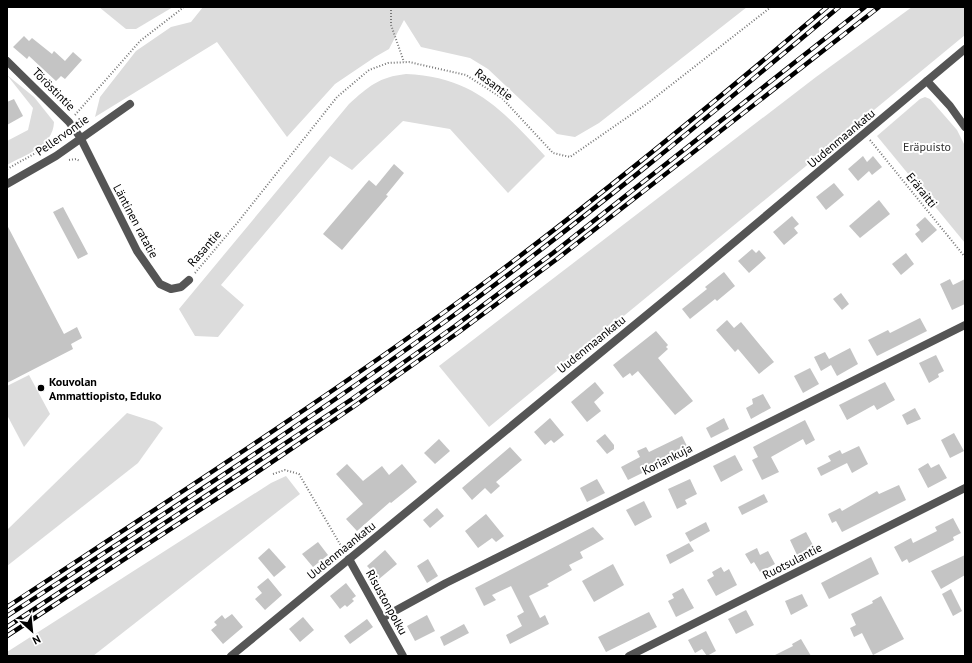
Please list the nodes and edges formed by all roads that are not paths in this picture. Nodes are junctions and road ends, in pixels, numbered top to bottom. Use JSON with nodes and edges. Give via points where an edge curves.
{"nodes":[{"id":1,"x":965,"y":49,"type":"edge"},
{"id":2,"x":7,"y":61,"type":"edge"},
{"id":3,"x":927,"y":81,"type":"junction"},
{"id":4,"x":130,"y":104,"type":"dead end"},
{"id":5,"x":965,"y":127,"type":"edge"},
{"id":6,"x":80,"y":137,"type":"junction"},
{"id":7,"x":7,"y":184,"type":"edge"},
{"id":8,"x":188,"y":280,"type":"road end"},
{"id":9,"x":965,"y":325,"type":"edge"},
{"id":10,"x":965,"y":488,"type":"edge"},
{"id":11,"x":349,"y":559,"type":"junction"},
{"id":12,"x":382,"y":618,"type":"junction"},
{"id":13,"x":231,"y":656,"type":"edge"},
{"id":14,"x":403,"y":656,"type":"edge"},
{"id":15,"x":629,"y":656,"type":"edge"}],
"edges":[{"from":1,"to":3,"type":"street","name":"Uudenmaankatu"},
{"from":2,"to":6,"type":"street","name":"Töröstintie","via":[[69,122]]},
{"from":3,"to":5,"type":"street"},
{"from":3,"to":11,"type":"street","name":"Uudenmaankatu"},
{"from":4,"to":6,"type":"street","name":"Pellervontie"},
{"from":6,"to":7,"type":"street","name":"Pellervontie","via":[[56,156]]},
{"from":6,"to":8,"type":"street","name":"Läntinen ratatie","via":[[151,274],[160,284],[171,289],[181,287]]},
{"from":9,"to":12,"type":"street","name":"Koriankuja","via":[[446,583]]},
{"from":10,"to":15,"type":"street","name":"Ruotsulantie"},
{"from":11,"to":12,"type":"street","name":"Risustonpolku"},
{"from":11,"to":13,"type":"street","name":"Uudenmaankatu"},
{"from":12,"to":14,"type":"street","name":"Risustonpolku"}]}
